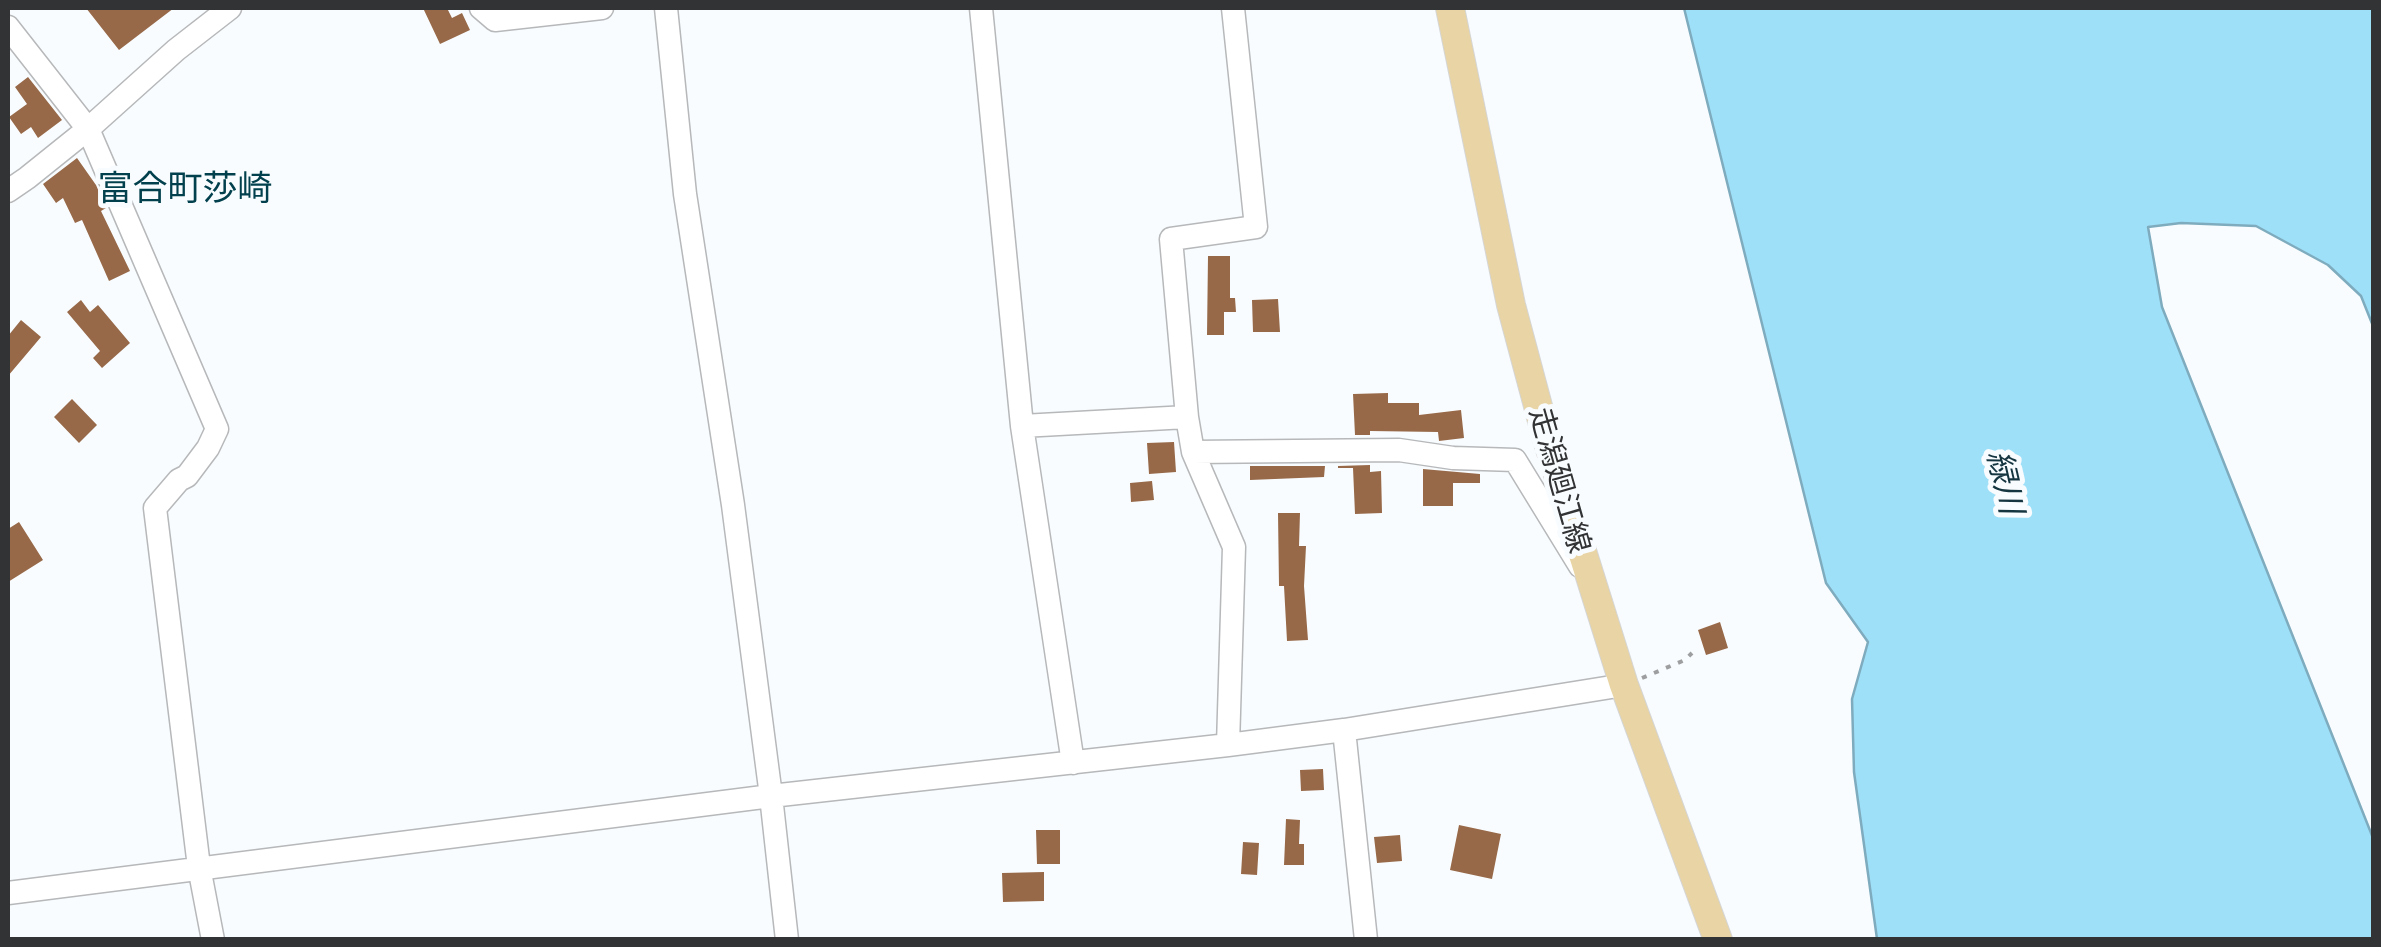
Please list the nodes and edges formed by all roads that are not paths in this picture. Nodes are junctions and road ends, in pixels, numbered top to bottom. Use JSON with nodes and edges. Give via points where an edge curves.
{"nodes":[{"id":1,"x":230,"y":8,"type":"edge"},
{"id":2,"x":480,"y":8,"type":"edge"},
{"id":3,"x":602,"y":8,"type":"edge"},
{"id":4,"x":666,"y":8,"type":"edge"},
{"id":5,"x":981,"y":8,"type":"edge"},
{"id":6,"x":1233,"y":8,"type":"edge"},
{"id":7,"x":1450,"y":8,"type":"edge"},
{"id":8,"x":8,"y":27,"type":"edge"},
{"id":9,"x":88,"y":129,"type":"junction"},
{"id":10,"x":8,"y":192,"type":"edge"},
{"id":11,"x":1187,"y":417,"type":"junction"},
{"id":12,"x":1022,"y":426,"type":"junction"},
{"id":13,"x":1194,"y":452,"type":"junction"},
{"id":14,"x":1590,"y":581,"type":"junction"},
{"id":15,"x":1624,"y":685,"type":"junction"},
{"id":16,"x":1344,"y":730,"type":"junction"},
{"id":17,"x":1228,"y":745,"type":"junction"},
{"id":18,"x":1073,"y":762,"type":"junction"},
{"id":19,"x":770,"y":796,"type":"junction"},
{"id":20,"x":199,"y":867,"type":"junction"},
{"id":21,"x":8,"y":893,"type":"edge"},
{"id":22,"x":213,"y":940,"type":"edge"},
{"id":23,"x":786,"y":940,"type":"edge"},
{"id":24,"x":1366,"y":940,"type":"edge"},
{"id":25,"x":1718,"y":940,"type":"edge"}],
"edges":[{"from":1,"to":9,"type":"street"},
{"from":2,"to":3,"type":"street","via":[[494,20]]},
{"from":4,"to":19,"type":"street"},
{"from":5,"to":12,"type":"street"},
{"from":6,"to":11,"type":"street","via":[[1256,227],[1171,239]]},
{"from":7,"to":14,"type":"main road","name":"走潟廻江線","via":[[1511,305]]},
{"from":8,"to":9,"type":"street"},
{"from":9,"to":10,"type":"street"},
{"from":9,"to":20,"type":"street","via":[[217,429],[187,476],[155,508]]},
{"from":11,"to":12,"type":"street"},
{"from":11,"to":13,"type":"street"},
{"from":12,"to":18,"type":"street"},
{"from":13,"to":14,"type":"street","via":[[1399,450],[1515,460]]},
{"from":13,"to":17,"type":"street","via":[[1234,547]]},
{"from":14,"to":15,"type":"main road","name":"走潟廻江線"},
{"from":15,"to":16,"type":"street"},
{"from":15,"to":25,"type":"main road","name":"走潟廻江線"},
{"from":16,"to":17,"type":"street"},
{"from":16,"to":24,"type":"street"},
{"from":17,"to":18,"type":"street"},
{"from":18,"to":19,"type":"street"},
{"from":19,"to":20,"type":"street"},
{"from":19,"to":23,"type":"street"},
{"from":20,"to":21,"type":"street"},
{"from":20,"to":22,"type":"street"}]}
